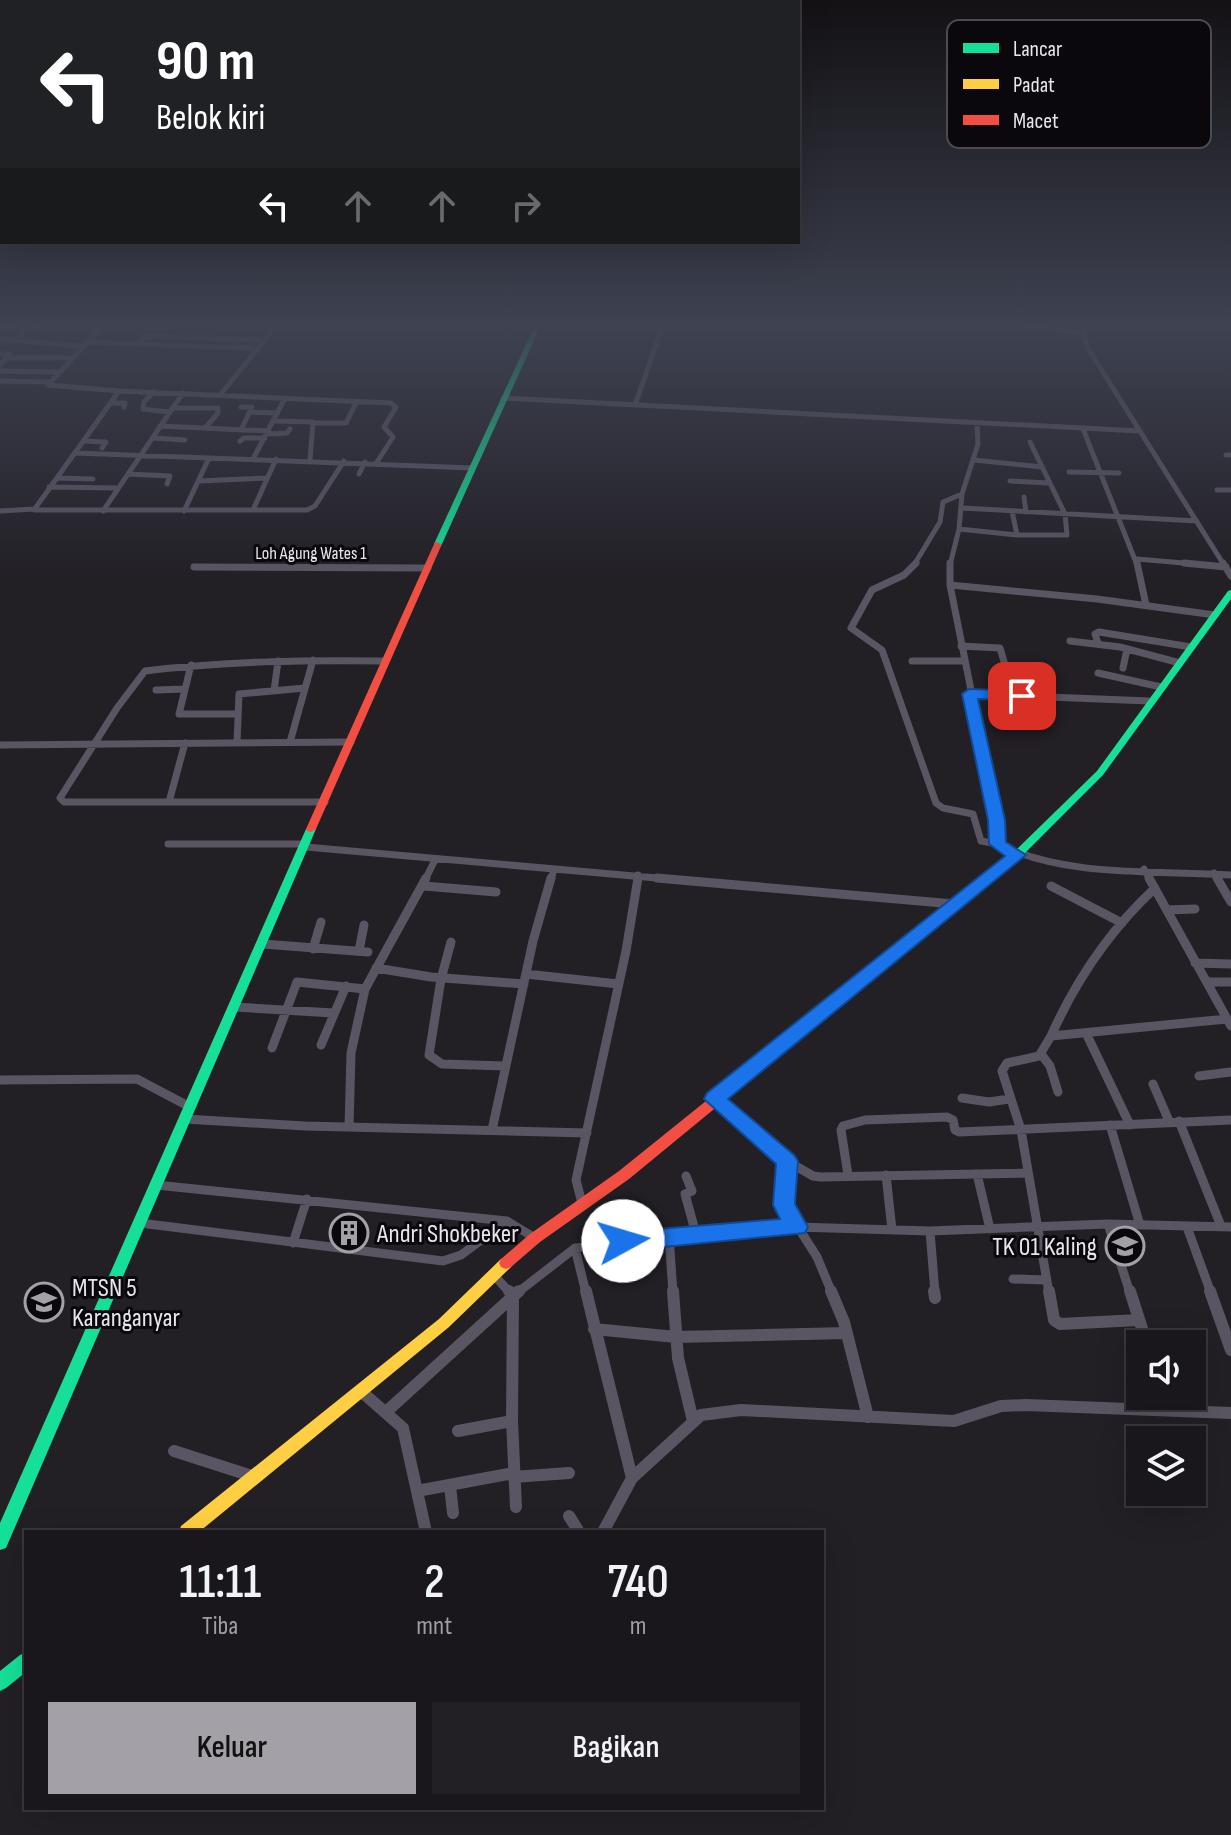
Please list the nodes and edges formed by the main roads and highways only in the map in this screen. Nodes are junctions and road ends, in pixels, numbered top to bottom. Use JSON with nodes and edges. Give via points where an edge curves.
{"nodes":[{"id":1,"x":498,"y":411,"type":"edge"},
{"id":2,"x":1231,"y":593,"type":"edge"},
{"id":3,"x":190,"y":1530,"type":"edge"},
{"id":4,"x":0,"y":1542,"type":"edge"},
{"id":5,"x":24,"y":1663,"type":"edge"},
{"id":6,"x":0,"y":1682,"type":"edge"}],
"edges":[{"from":1,"to":4,"type":"main road"},
{"from":2,"to":3,"type":"main road","via":[[1087,789],[1019,856],[624,1175],[535,1238],[504,1286],[444,1323],[365,1394]]},
{"from":5,"to":6,"type":"main road"}]}
